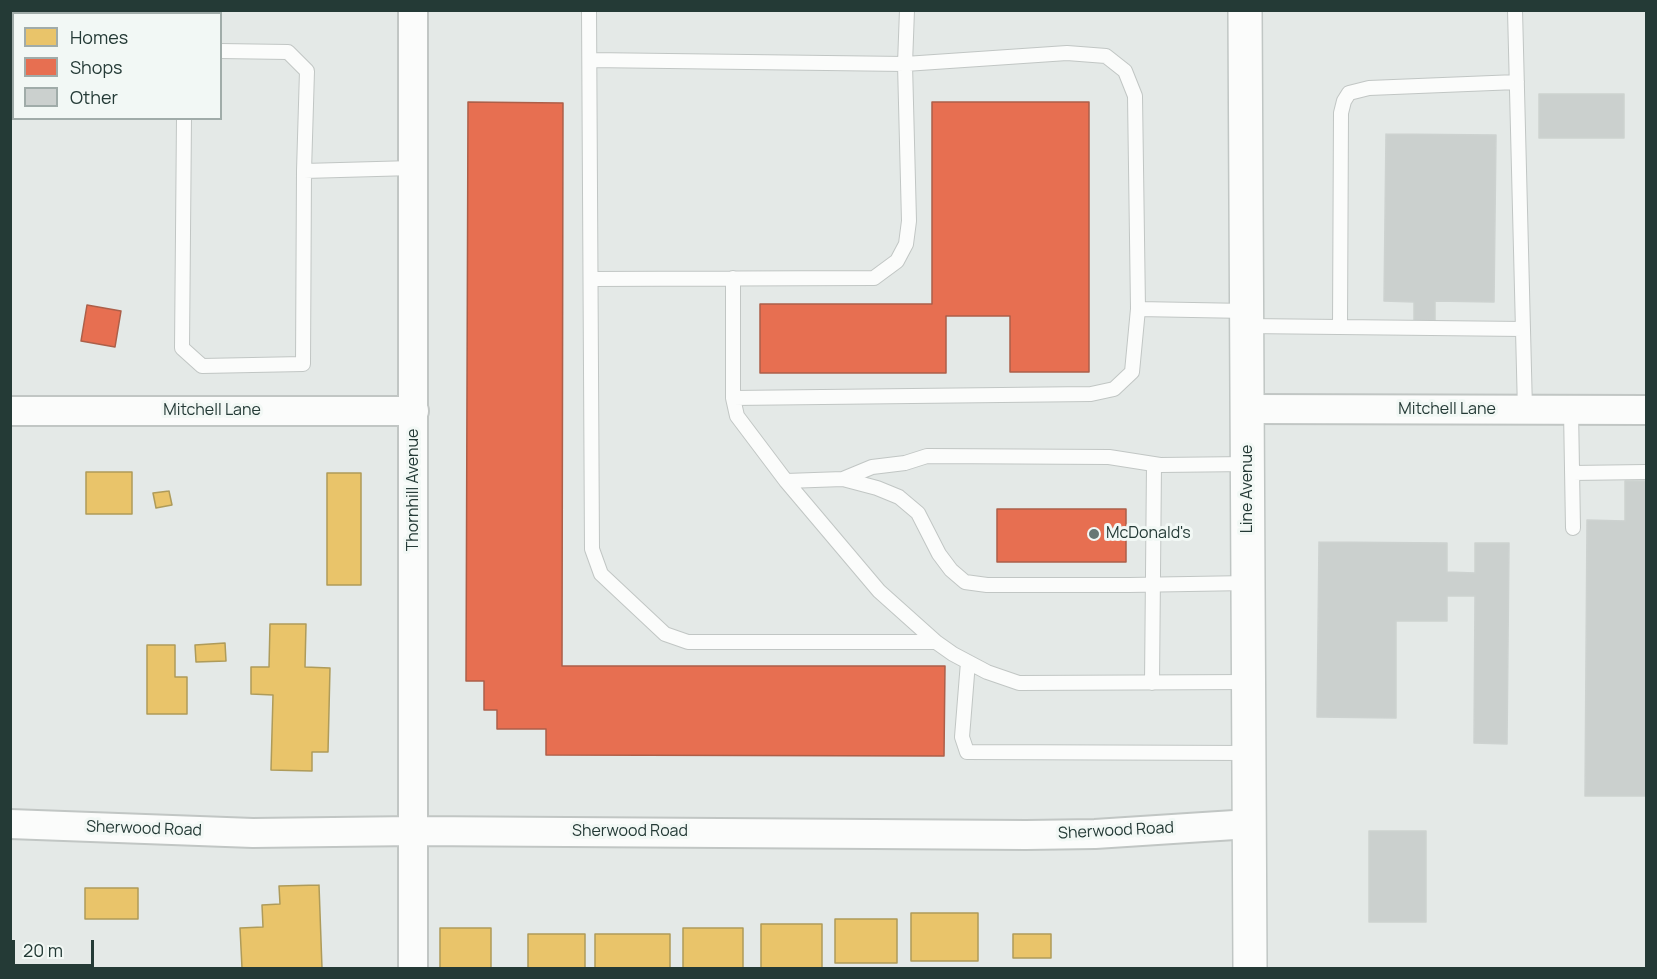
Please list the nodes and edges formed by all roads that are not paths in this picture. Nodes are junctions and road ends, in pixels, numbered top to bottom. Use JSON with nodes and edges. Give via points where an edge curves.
{"nodes":[{"id":1,"x":413,"y":10,"type":"edge"},
{"id":2,"x":589,"y":10,"type":"edge"},
{"id":3,"x":907,"y":10,"type":"edge"},
{"id":4,"x":1245,"y":10,"type":"edge"},
{"id":5,"x":1515,"y":10,"type":"edge"},
{"id":6,"x":222,"y":51,"type":"edge"},
{"id":7,"x":590,"y":60,"type":"junction"},
{"id":8,"x":905,"y":64,"type":"junction"},
{"id":9,"x":1517,"y":82,"type":"junction"},
{"id":10,"x":184,"y":120,"type":"edge"},
{"id":11,"x":413,"y":168,"type":"junction"},
{"id":12,"x":304,"y":171,"type":"junction"},
{"id":13,"x":733,"y":278,"type":"junction"},
{"id":14,"x":591,"y":279,"type":"junction"},
{"id":15,"x":1138,"y":309,"type":"junction"},
{"id":16,"x":1247,"y":318,"type":"junction"},
{"id":17,"x":1340,"y":327,"type":"junction"},
{"id":18,"x":1523,"y":329,"type":"junction"},
{"id":19,"x":733,"y":398,"type":"junction"},
{"id":20,"x":1248,"y":409,"type":"junction"},
{"id":21,"x":1525,"y":410,"type":"junction"},
{"id":22,"x":1571,"y":410,"type":"junction"},
{"id":23,"x":1647,"y":410,"type":"edge"},
{"id":24,"x":10,"y":411,"type":"edge"},
{"id":25,"x":414,"y":411,"type":"junction"},
{"id":26,"x":1154,"y":464,"type":"junction"},
{"id":27,"x":1248,"y":464,"type":"junction"},
{"id":28,"x":1647,"y":472,"type":"edge"},
{"id":29,"x":1572,"y":473,"type":"junction"},
{"id":30,"x":843,"y":479,"type":"junction"},
{"id":31,"x":786,"y":481,"type":"junction"},
{"id":32,"x":1573,"y":528,"type":"dead end"},
{"id":33,"x":1249,"y":583,"type":"junction"},
{"id":34,"x":1153,"y":585,"type":"junction"},
{"id":35,"x":936,"y":642,"type":"junction"},
{"id":36,"x":968,"y":662,"type":"junction"},
{"id":37,"x":1249,"y":682,"type":"junction"},
{"id":38,"x":1152,"y":683,"type":"junction"},
{"id":39,"x":1250,"y":753,"type":"junction"},
{"id":40,"x":10,"y":824,"type":"edge"},
{"id":41,"x":1250,"y":824,"type":"junction"},
{"id":42,"x":414,"y":831,"type":"junction"},
{"id":43,"x":413,"y":969,"type":"edge"},
{"id":44,"x":1250,"y":969,"type":"edge"}],
"edges":[{"from":1,"to":11,"type":"street","name":"Thornhill Avenue"},
{"from":2,"to":7,"type":"lane"},
{"from":3,"to":8,"type":"lane"},
{"from":4,"to":16,"type":"main road","name":"Line Avenue"},
{"from":5,"to":9,"type":"lane"},
{"from":6,"to":12,"type":"lane","via":[[288,52],[307,70]]},
{"from":7,"to":8,"type":"lane"},
{"from":7,"to":14,"type":"lane"},
{"from":8,"to":13,"type":"lane","via":[[909,221],[906,243],[897,261],[873,278]]},
{"from":8,"to":15,"type":"lane","via":[[1068,53],[1106,56],[1125,71],[1135,96]]},
{"from":9,"to":17,"type":"lane","via":[[1369,88],[1349,93],[1341,112]]},
{"from":9,"to":18,"type":"lane"},
{"from":10,"to":12,"type":"lane","via":[[182,348],[202,366],[303,364]]},
{"from":11,"to":12,"type":"lane"},
{"from":11,"to":25,"type":"street","name":"Thornhill Avenue"},
{"from":13,"to":14,"type":"lane"},
{"from":13,"to":19,"type":"lane"},
{"from":14,"to":35,"type":"lane","via":[[592,549],[601,574],[665,634],[688,642]]},
{"from":15,"to":16,"type":"lane"},
{"from":15,"to":19,"type":"lane","via":[[1132,372],[1114,389],[1090,394]]},
{"from":16,"to":17,"type":"lane"},
{"from":16,"to":20,"type":"main road","name":"Line Avenue"},
{"from":17,"to":18,"type":"lane"},
{"from":18,"to":21,"type":"lane"},
{"from":19,"to":31,"type":"lane","via":[[737,416]]},
{"from":20,"to":21,"type":"street","name":"Mitchell Lane"},
{"from":20,"to":27,"type":"main road","name":"Line Avenue"},
{"from":21,"to":22,"type":"street","name":"Mitchell Lane"},
{"from":22,"to":23,"type":"street","name":"Mitchell Lane"},
{"from":22,"to":29,"type":"lane"},
{"from":24,"to":25,"type":"street","name":"Mitchell Lane"},
{"from":25,"to":42,"type":"street","name":"Thornhill Avenue"},
{"from":26,"to":27,"type":"lane"},
{"from":26,"to":30,"type":"lane","via":[[1109,457],[927,456],[872,467]]},
{"from":26,"to":34,"type":"lane"},
{"from":27,"to":33,"type":"main road","name":"Line Avenue"},
{"from":28,"to":29,"type":"lane"},
{"from":29,"to":32,"type":"lane"},
{"from":30,"to":31,"type":"lane"},
{"from":30,"to":34,"type":"lane","via":[[877,488],[905,502],[918,513],[939,554],[965,582]]},
{"from":31,"to":35,"type":"lane","via":[[879,591]]},
{"from":33,"to":34,"type":"lane"},
{"from":33,"to":37,"type":"main road","name":"Line Avenue"},
{"from":34,"to":38,"type":"lane"},
{"from":35,"to":36,"type":"lane"},
{"from":36,"to":38,"type":"lane","via":[[1019,683]]},
{"from":36,"to":39,"type":"lane","via":[[962,737],[967,752]]},
{"from":37,"to":38,"type":"lane"},
{"from":37,"to":39,"type":"main road","name":"Line Avenue"},
{"from":39,"to":41,"type":"main road","name":"Line Avenue"},
{"from":40,"to":42,"type":"street","name":"Sherwood Road","via":[[253,833]]},
{"from":41,"to":42,"type":"street","name":"Sherwood Road","via":[[1026,835]]},
{"from":41,"to":44,"type":"main road","name":"Line Avenue"},
{"from":42,"to":43,"type":"street","name":"Thornhill Avenue"}]}
